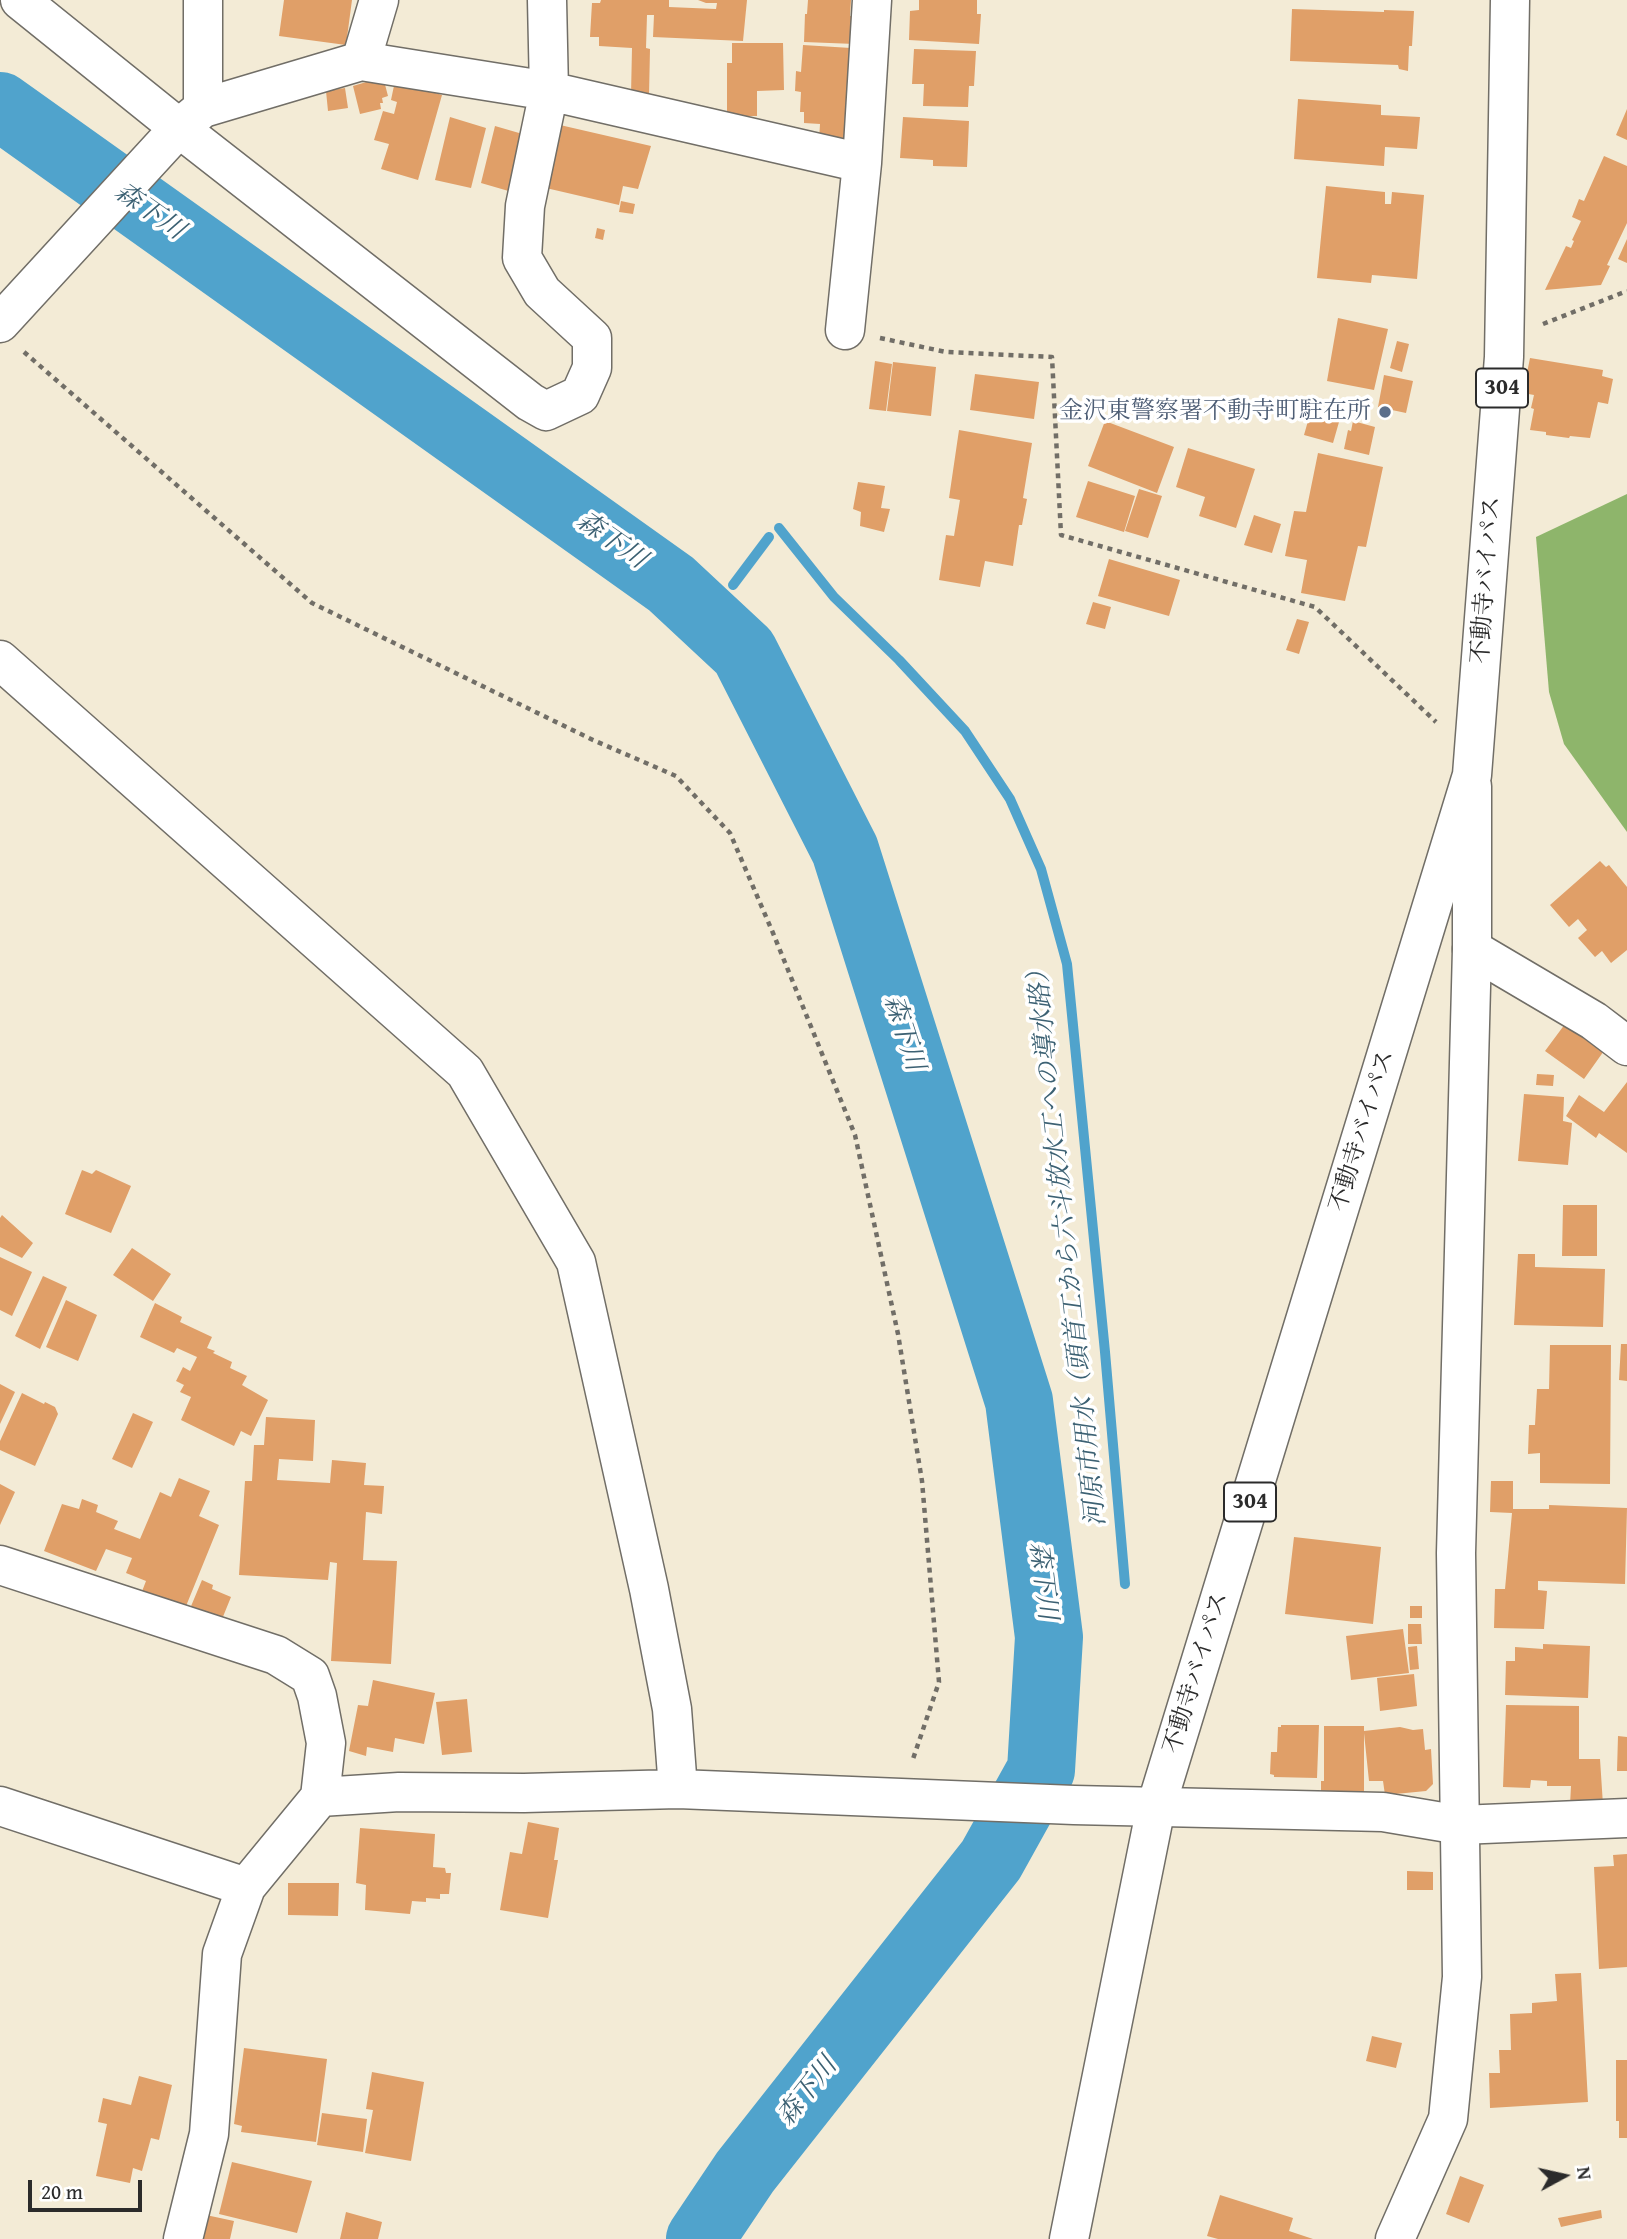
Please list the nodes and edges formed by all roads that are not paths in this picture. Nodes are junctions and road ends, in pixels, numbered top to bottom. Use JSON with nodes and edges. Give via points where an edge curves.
{"nodes":[{"id":1,"x":20,"y":0,"type":"edge"},
{"id":2,"x":203,"y":0,"type":"edge"},
{"id":3,"x":379,"y":0,"type":"edge"},
{"id":4,"x":547,"y":0,"type":"edge"},
{"id":5,"x":872,"y":0,"type":"edge"},
{"id":6,"x":1510,"y":0,"type":"edge"},
{"id":7,"x":360,"y":61,"type":"junction"},
{"id":8,"x":549,"y":91,"type":"junction"},
{"id":9,"x":183,"y":126,"type":"junction"},
{"id":10,"x":862,"y":163,"type":"junction"},
{"id":11,"x":11,"y":327,"type":"edge"},
{"id":12,"x":845,"y":330,"type":"road end"},
{"id":13,"x":0,"y":660,"type":"edge"},
{"id":14,"x":1472,"y":775,"type":"junction"},
{"id":15,"x":1472,"y":949,"type":"junction"},
{"id":16,"x":1627,"y":1046,"type":"edge"},
{"id":17,"x":0,"y":1565,"type":"edge"},
{"id":18,"x":678,"y":1789,"type":"junction"},
{"id":19,"x":320,"y":1797,"type":"junction"},
{"id":20,"x":0,"y":1806,"type":"edge"},
{"id":21,"x":1156,"y":1807,"type":"junction"},
{"id":22,"x":1627,"y":1818,"type":"edge"},
{"id":23,"x":1460,"y":1825,"type":"junction"},
{"id":24,"x":246,"y":1887,"type":"junction"},
{"id":25,"x":183,"y":2239,"type":"edge"},
{"id":26,"x":1069,"y":2239,"type":"edge"},
{"id":27,"x":1395,"y":2239,"type":"edge"}],
"edges":[{"from":1,"to":9,"type":"main road"},
{"from":2,"to":9,"type":"main road"},
{"from":3,"to":7,"type":"main road"},
{"from":4,"to":8,"type":"main road"},
{"from":5,"to":10,"type":"main road"},
{"from":6,"to":14,"type":"main road","name":"不動寺バイパス","number":"304","via":[[1504,357]]},
{"from":7,"to":8,"type":"main road"},
{"from":7,"to":9,"type":"main road"},
{"from":8,"to":9,"type":"main road","via":[[525,206],[522,258],[542,292],[592,338],[592,368],[580,395],[546,411]]},
{"from":8,"to":10,"type":"main road"},
{"from":9,"to":11,"type":"main road"},
{"from":10,"to":12,"type":"main road"},
{"from":13,"to":18,"type":"main road","via":[[465,1072],[576,1262],[652,1602],[672,1709]]},
{"from":14,"to":15,"type":"main road"},
{"from":14,"to":21,"type":"main road","name":"不動寺バイパス","number":"304"},
{"from":15,"to":16,"type":"main road","via":[[1594,1021]]},
{"from":15,"to":23,"type":"main road","via":[[1456,1553]]},
{"from":17,"to":19,"type":"main road","via":[[276,1654],[310,1676],[326,1744]]},
{"from":18,"to":19,"type":"main road"},
{"from":18,"to":21,"type":"main road"},
{"from":19,"to":24,"type":"main road"},
{"from":20,"to":24,"type":"main road"},
{"from":21,"to":23,"type":"main road","via":[[1383,1812]]},
{"from":21,"to":26,"type":"main road","name":"不動寺バイパス","number":"304"},
{"from":22,"to":23,"type":"main road"},
{"from":23,"to":27,"type":"main road","via":[[1462,1977],[1448,2119]]},
{"from":24,"to":25,"type":"main road","via":[[222,1954],[209,2134]]}]}
